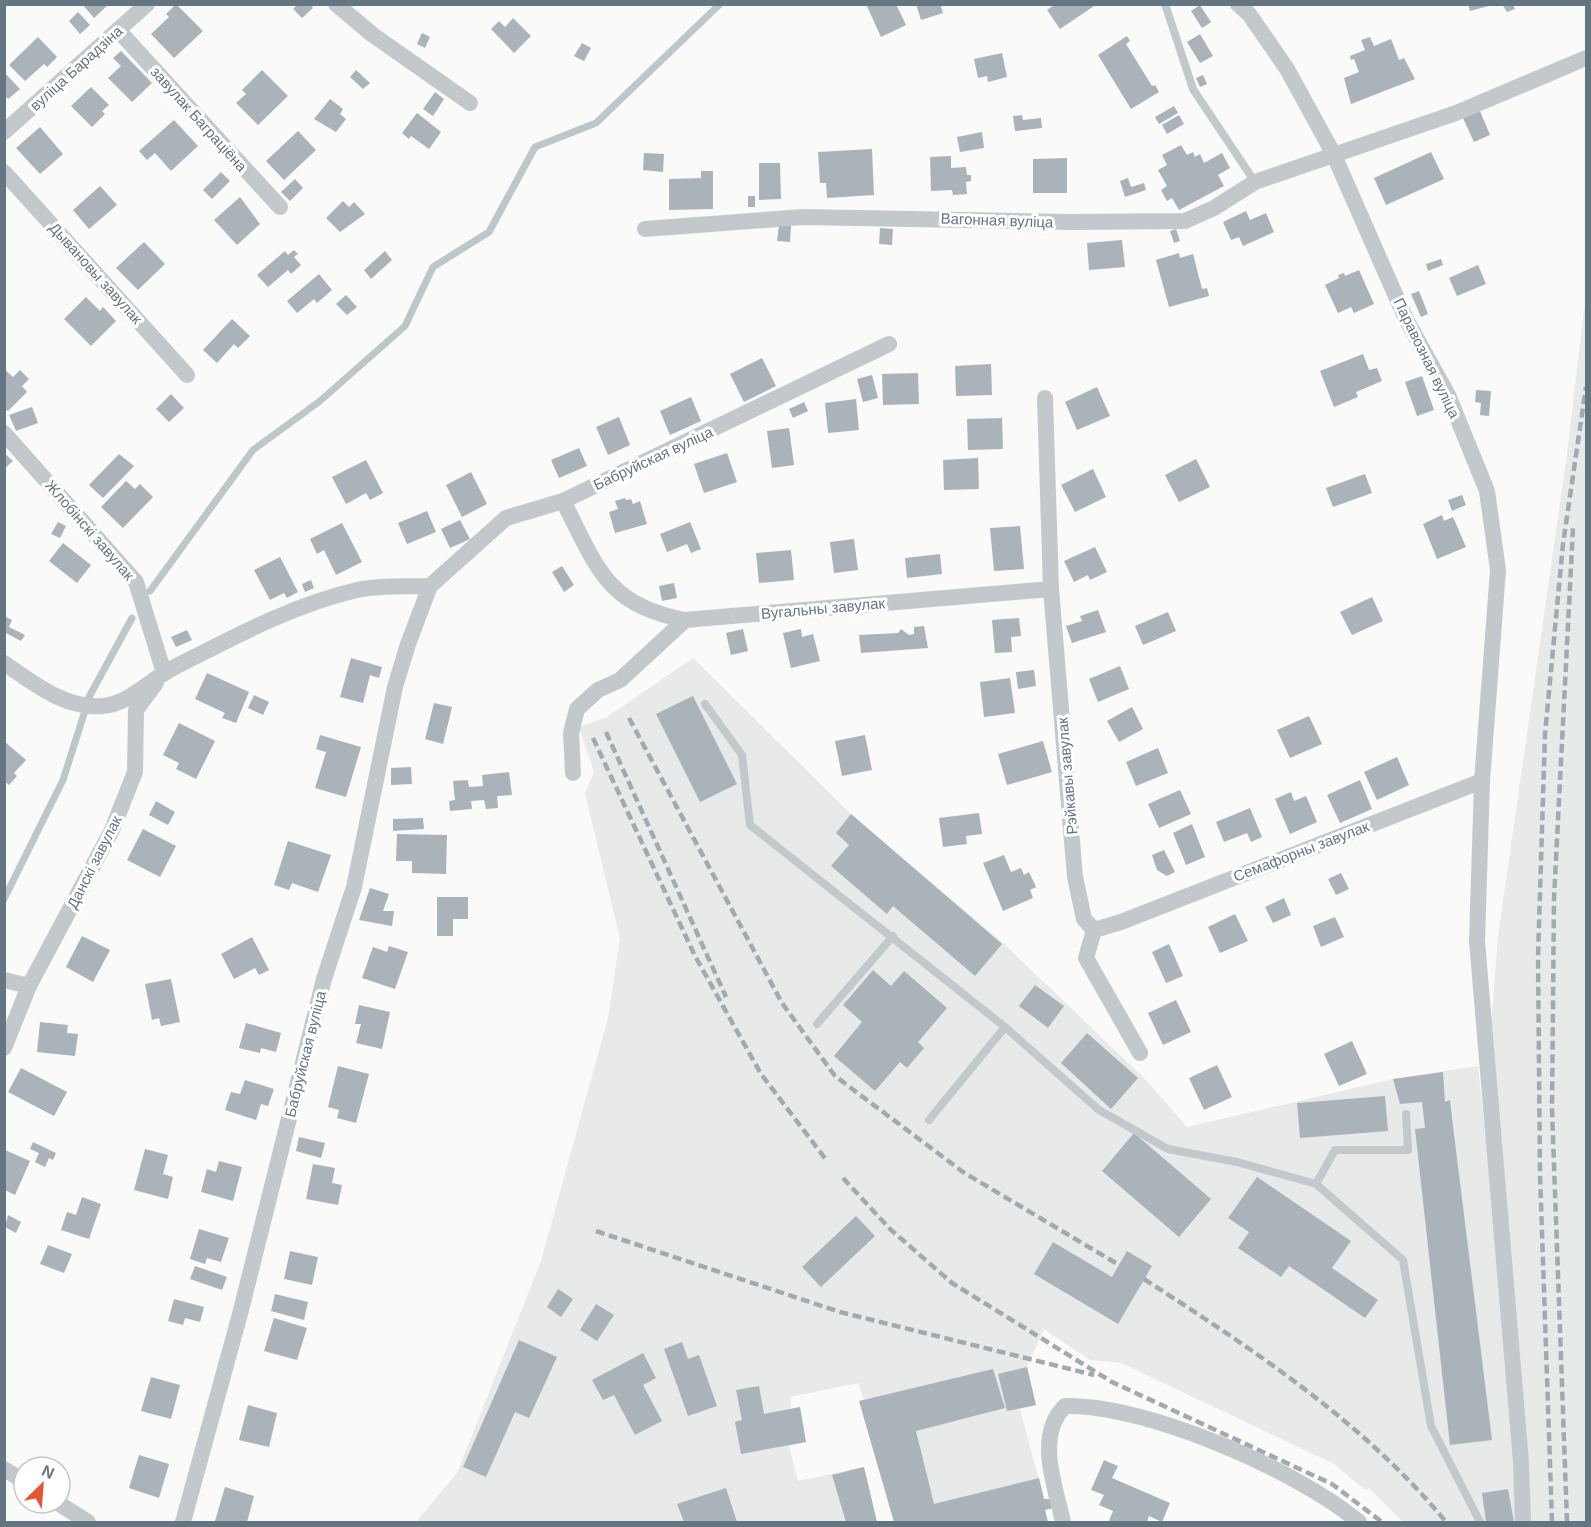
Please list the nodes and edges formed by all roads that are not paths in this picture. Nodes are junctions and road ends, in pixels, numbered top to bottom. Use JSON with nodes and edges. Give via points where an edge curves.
{"nodes":[{"id":1,"x":147,"y":4,"type":"edge"},
{"id":2,"x":336,"y":4,"type":"edge"},
{"id":3,"x":1165,"y":4,"type":"edge"},
{"id":4,"x":1238,"y":4,"type":"edge"},
{"id":5,"x":118,"y":30,"type":"junction"},
{"id":6,"x":1587,"y":58,"type":"edge"},
{"id":7,"x":470,"y":103,"type":"dead end"},
{"id":8,"x":4,"y":132,"type":"edge"},
{"id":9,"x":1334,"y":153,"type":"junction"},
{"id":10,"x":4,"y":172,"type":"edge"},
{"id":11,"x":1255,"y":182,"type":"junction"},
{"id":12,"x":280,"y":207,"type":"dead end"},
{"id":13,"x":645,"y":229,"type":"dead end"},
{"id":14,"x":889,"y":344,"type":"dead end"},
{"id":15,"x":187,"y":375,"type":"dead end"},
{"id":16,"x":1045,"y":398,"type":"dead end"},
{"id":17,"x":4,"y":433,"type":"edge"},
{"id":18,"x":562,"y":501,"type":"junction"},
{"id":19,"x":430,"y":586,"type":"junction"},
{"id":20,"x":1051,"y":589,"type":"junction"},
{"id":21,"x":685,"y":620,"type":"junction"},
{"id":22,"x":4,"y":663,"type":"edge"},
{"id":23,"x":164,"y":673,"type":"junction"},
{"id":24,"x":705,"y":704,"type":"dead end"},
{"id":25,"x":573,"y":773,"type":"dead end"},
{"id":26,"x":1482,"y":781,"type":"junction"},
{"id":27,"x":1094,"y":930,"type":"junction"},
{"id":28,"x":893,"y":936,"type":"junction"},
{"id":29,"x":4,"y":980,"type":"edge"},
{"id":30,"x":29,"y":986,"type":"junction"},
{"id":31,"x":817,"y":1023,"type":"dead end"},
{"id":32,"x":1005,"y":1027,"type":"junction"},
{"id":33,"x":4,"y":1048,"type":"edge"},
{"id":34,"x":1140,"y":1053,"type":"dead end"},
{"id":35,"x":1406,"y":1114,"type":"dead end"},
{"id":36,"x":929,"y":1120,"type":"dead end"},
{"id":37,"x":1316,"y":1184,"type":"junction"},
{"id":38,"x":72,"y":1512,"type":"edge"},
{"id":39,"x":88,"y":1522,"type":"edge"},
{"id":40,"x":183,"y":1522,"type":"edge"},
{"id":41,"x":1063,"y":1522,"type":"edge"},
{"id":42,"x":1359,"y":1522,"type":"edge"},
{"id":43,"x":1480,"y":1522,"type":"edge"},
{"id":44,"x":1523,"y":1522,"type":"edge"}],
"edges":[{"from":1,"to":5,"type":"street","name":"вуліца Барадзіна"},
{"from":2,"to":7,"type":"street"},
{"from":3,"to":11,"type":"lane","via":[[1193,88]]},
{"from":4,"to":9,"type":"street","name":"Паравозная вуліца","via":[[1287,69]]},
{"from":5,"to":8,"type":"street","name":"вуліца Барадзіна"},
{"from":5,"to":12,"type":"street","name":"завулак Баграціёна"},
{"from":6,"to":9,"type":"street","name":"Вагонная вуліца","via":[[1456,113]]},
{"from":9,"to":11,"type":"street","name":"Вагонная вуліца"},
{"from":9,"to":26,"type":"street","name":"Паравозная вуліца","via":[[1406,319],[1448,395],[1487,491],[1498,570]]},
{"from":10,"to":15,"type":"street","name":"Дывановы завулак"},
{"from":11,"to":13,"type":"street","name":"Вагонная вуліца","via":[[1185,221],[803,217]]},
{"from":14,"to":18,"type":"street","name":"Бабруйская вуліца"},
{"from":16,"to":20,"type":"street"},
{"from":17,"to":23,"type":"street","name":"Жлобінскі завулак","via":[[136,582]]},
{"from":18,"to":19,"type":"street","name":"Бабруйская вуліца","via":[[506,518]]},
{"from":18,"to":21,"type":"street","name":"Вугальны завулак","via":[[605,581],[655,614]]},
{"from":19,"to":23,"type":"street","via":[[382,586],[313,604],[257,626]]},
{"from":19,"to":40,"type":"street","name":"Бабруйская вуліца","via":[[394,687],[354,887],[324,979]]},
{"from":20,"to":21,"type":"street","name":"Вугальны завулак"},
{"from":20,"to":27,"type":"street","name":"Рэйкавы завулак","via":[[1076,877],[1083,919]]},
{"from":21,"to":25,"type":"street","via":[[620,680],[598,690],[577,710],[571,734]]},
{"from":22,"to":23,"type":"street","via":[[70,704],[103,706],[127,698]]},
{"from":23,"to":30,"type":"street","name":"Данскі завулак","via":[[136,710],[135,772],[112,830]]},
{"from":24,"to":28,"type":"lane","via":[[742,755],[750,825]]},
{"from":26,"to":27,"type":"street","name":"Семафорны завулак"},
{"from":26,"to":44,"type":"street","name":"Паравозная вуліца","via":[[1477,941]]},
{"from":27,"to":34,"type":"street","via":[[1086,958]]},
{"from":28,"to":31,"type":"lane"},
{"from":28,"to":32,"type":"lane"},
{"from":29,"to":30,"type":"street"},
{"from":30,"to":33,"type":"street","name":"Данскі завулак"},
{"from":32,"to":36,"type":"lane"},
{"from":32,"to":37,"type":"lane","via":[[1100,1110],[1168,1149],[1237,1162]]},
{"from":35,"to":37,"type":"lane","via":[[1408,1150],[1335,1150]]},
{"from":37,"to":43,"type":"lane","via":[[1403,1260],[1431,1426]]},
{"from":38,"to":39,"type":"street"},
{"from":41,"to":42,"type":"street","via":[[1047,1446],[1054,1418],[1065,1406],[1089,1405],[1152,1420],[1219,1445],[1310,1487]]}]}
